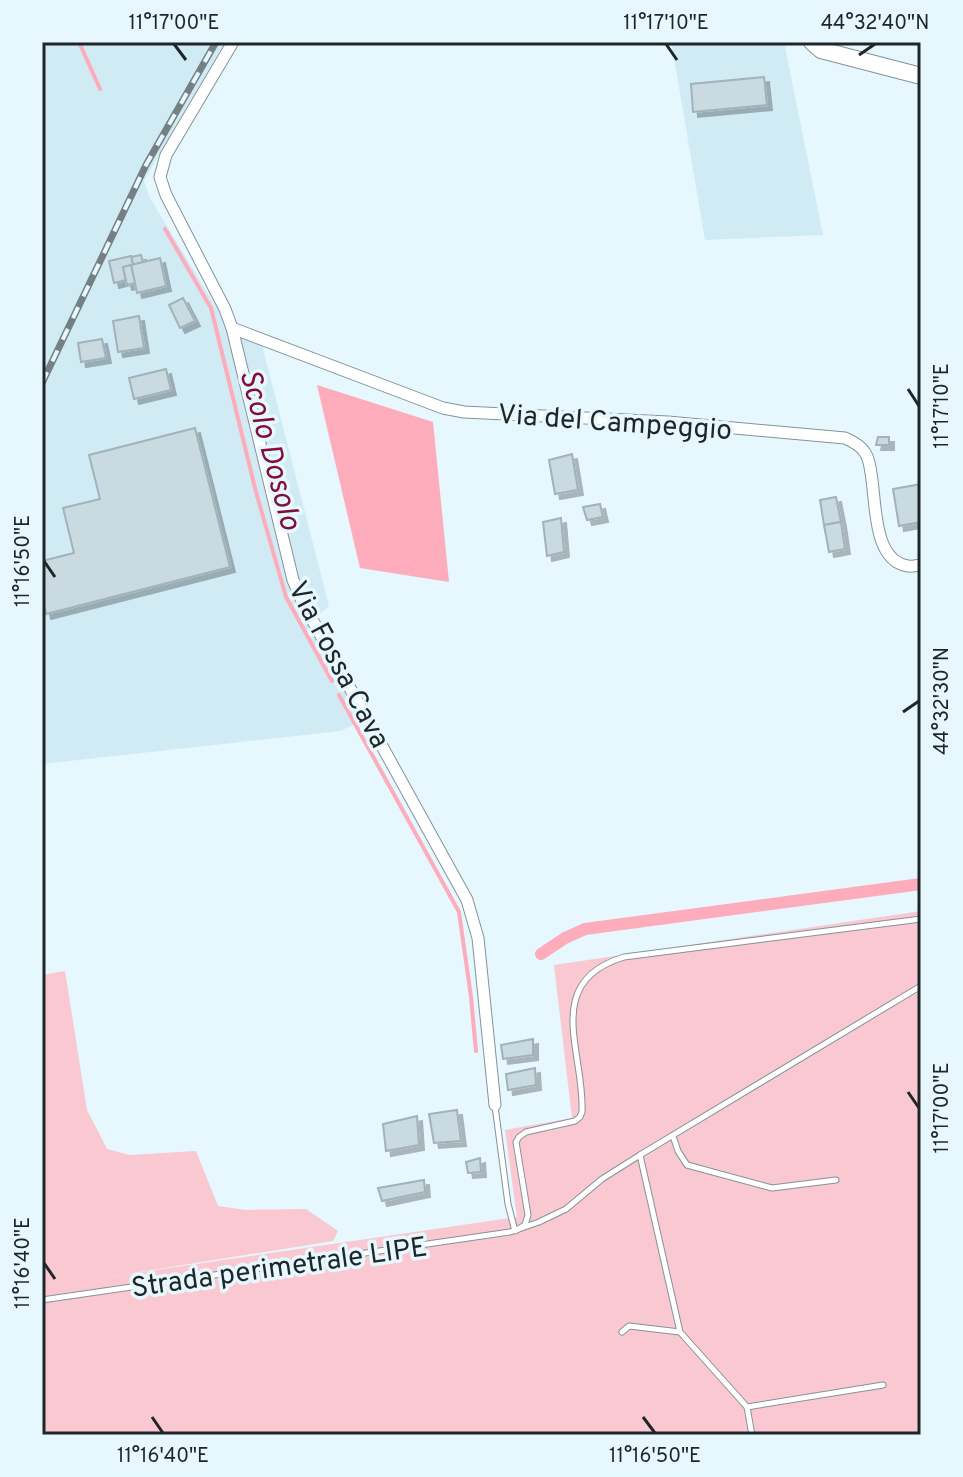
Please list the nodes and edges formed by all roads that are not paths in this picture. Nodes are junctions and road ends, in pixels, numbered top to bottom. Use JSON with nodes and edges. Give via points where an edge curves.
{"nodes":[{"id":1,"x":233,"y":42,"type":"edge"},
{"id":2,"x":812,"y":42,"type":"edge"},
{"id":3,"x":921,"y":76,"type":"edge"},
{"id":4,"x":232,"y":328,"type":"junction"},
{"id":5,"x":921,"y":565,"type":"edge"},
{"id":6,"x":921,"y":919,"type":"edge"},
{"id":7,"x":921,"y":986,"type":"edge"},
{"id":8,"x":495,"y":1105,"type":"joint"},
{"id":9,"x":673,"y":1136,"type":"junction"},
{"id":10,"x":640,"y":1155,"type":"junction"},
{"id":11,"x":836,"y":1180,"type":"dead end"},
{"id":12,"x":515,"y":1231,"type":"junction"},
{"id":13,"x":42,"y":1300,"type":"edge"},
{"id":14,"x":622,"y":1332,"type":"dead end"},
{"id":15,"x":680,"y":1332,"type":"junction"},
{"id":16,"x":883,"y":1385,"type":"dead end"},
{"id":17,"x":747,"y":1407,"type":"junction"},
{"id":18,"x":752,"y":1435,"type":"edge"}],
"edges":[{"from":1,"to":4,"type":"street","name":"Via Fossa Cava","via":[[166,155],[160,177]]},
{"from":2,"to":3,"type":"street","via":[[821,50]]},
{"from":4,"to":5,"type":"street","name":"Via del Campeggio","via":[[464,412],[845,438],[868,457],[881,540],[889,557],[907,566]]},
{"from":4,"to":8,"type":"street","name":"Via Fossa Cava","via":[[293,580],[467,900],[478,938]]},
{"from":6,"to":12,"type":"lane","via":[[624,957],[588,976],[572,1019],[582,1112],[575,1121],[526,1132],[516,1142],[528,1215]]},
{"from":7,"to":9,"type":"lane","name":"Strada perimetrale LIPE"},
{"from":8,"to":12,"type":"lane"},
{"from":9,"to":10,"type":"lane","name":"Strada perimetrale LIPE"},
{"from":9,"to":11,"type":"lane","via":[[687,1165],[772,1188]]},
{"from":10,"to":12,"type":"lane","name":"Strada perimetrale LIPE","via":[[566,1209]]},
{"from":10,"to":15,"type":"lane"},
{"from":12,"to":13,"type":"lane","name":"Strada perimetrale LIPE"},
{"from":14,"to":15,"type":"lane","via":[[629,1326]]},
{"from":15,"to":17,"type":"lane"},
{"from":16,"to":17,"type":"lane"},
{"from":17,"to":18,"type":"lane"}]}
